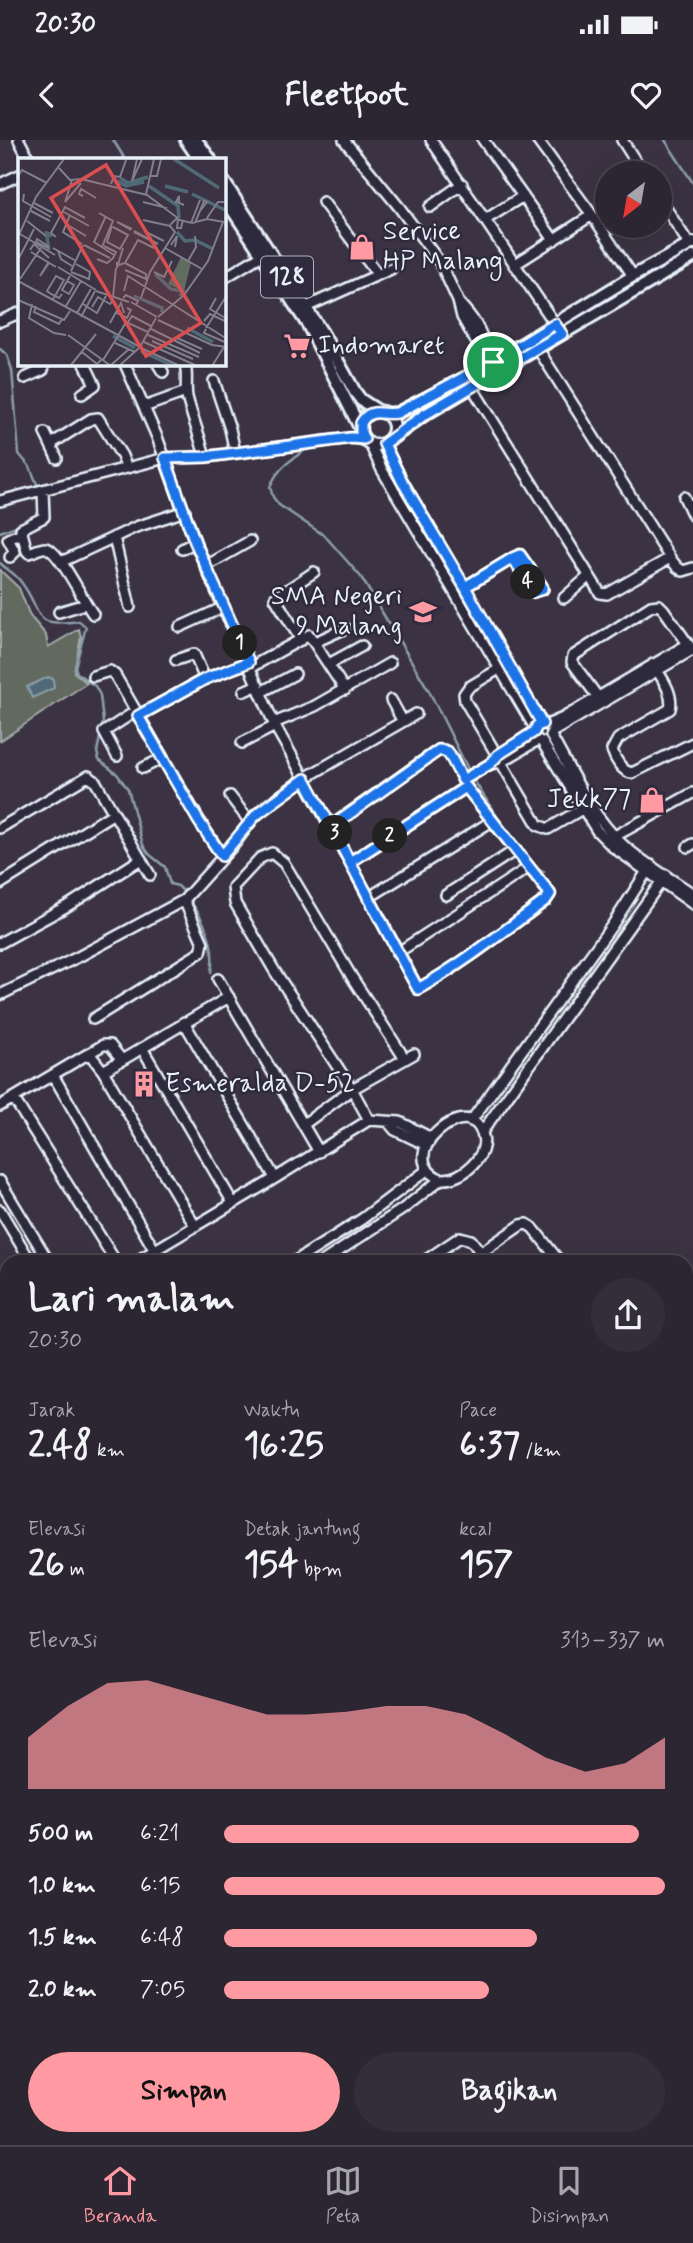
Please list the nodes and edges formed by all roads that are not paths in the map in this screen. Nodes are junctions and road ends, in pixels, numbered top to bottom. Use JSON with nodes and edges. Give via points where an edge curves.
{"nodes":[{"id":1,"x":19,"y":140,"type":"edge"},
{"id":2,"x":186,"y":140,"type":"edge"},
{"id":3,"x":196,"y":140,"type":"edge"},
{"id":4,"x":344,"y":140,"type":"edge"},
{"id":5,"x":432,"y":140,"type":"edge"},
{"id":6,"x":483,"y":140,"type":"edge"},
{"id":7,"x":537,"y":140,"type":"edge"},
{"id":8,"x":622,"y":140,"type":"edge"},
{"id":9,"x":29,"y":158,"type":"edge"},
{"id":10,"x":198,"y":158,"type":"edge"},
{"id":11,"x":208,"y":158,"type":"edge"},
{"id":12,"x":635,"y":161,"type":"edge"},
{"id":13,"x":18,"y":175,"type":"edge"},
{"id":14,"x":0,"y":184,"type":"edge"},
{"id":15,"x":462,"y":184,"type":"junction"},
{"id":16,"x":226,"y":185,"type":"edge"},
{"id":17,"x":523,"y":196,"type":"junction"},
{"id":18,"x":226,"y":200,"type":"edge"},
{"id":19,"x":323,"y":202,"type":"dead end"},
{"id":20,"x":430,"y":207,"type":"dead end"},
{"id":21,"x":592,"y":215,"type":"junction"},
{"id":22,"x":672,"y":217,"type":"edge"},
{"id":23,"x":485,"y":220,"type":"junction"},
{"id":24,"x":554,"y":240,"type":"junction"},
{"id":25,"x":691,"y":243,"type":"edge"},
{"id":26,"x":262,"y":255,"type":"junction"},
{"id":27,"x":693,"y":257,"type":"edge"},
{"id":28,"x":514,"y":265,"type":"junction"},
{"id":29,"x":391,"y":270,"type":"dead end"},
{"id":30,"x":378,"y":275,"type":"junction"},
{"id":31,"x":633,"y":276,"type":"junction"},
{"id":32,"x":226,"y":277,"type":"edge"},
{"id":33,"x":306,"y":307,"type":"junction"},
{"id":34,"x":18,"y":313,"type":"edge"},
{"id":35,"x":0,"y":321,"type":"edge"},
{"id":36,"x":555,"y":324,"type":"junction"},
{"id":37,"x":562,"y":334,"type":"junction"},
{"id":38,"x":538,"y":349,"type":"junction"},
{"id":39,"x":493,"y":362,"type":"junction"},
{"id":40,"x":43,"y":366,"type":"edge"},
{"id":41,"x":86,"y":366,"type":"edge"},
{"id":42,"x":126,"y":366,"type":"edge"},
{"id":43,"x":185,"y":366,"type":"edge"},
{"id":44,"x":25,"y":378,"type":"dead end"},
{"id":45,"x":214,"y":381,"type":"dead end"},
{"id":46,"x":472,"y":387,"type":"junction"},
{"id":47,"x":186,"y":393,"type":"junction"},
{"id":48,"x":82,"y":394,"type":"dead end"},
{"id":49,"x":145,"y":407,"type":"junction"},
{"id":50,"x":382,"y":413,"type":"junction"},
{"id":51,"x":45,"y":433,"type":"dead end"},
{"id":52,"x":365,"y":437,"type":"junction"},
{"id":53,"x":387,"y":441,"type":"junction"},
{"id":54,"x":51,"y":444,"type":"junction"},
{"id":55,"x":234,"y":452,"type":"junction"},
{"id":56,"x":205,"y":457,"type":"junction"},
{"id":57,"x":57,"y":458,"type":"dead end"},
{"id":58,"x":165,"y":458,"type":"junction"},
{"id":59,"x":126,"y":467,"type":"junction"},
{"id":60,"x":43,"y":491,"type":"junction"},
{"id":61,"x":684,"y":497,"type":"dead end"},
{"id":62,"x":0,"y":501,"type":"edge"},
{"id":63,"x":185,"y":511,"type":"junction"},
{"id":64,"x":693,"y":516,"type":"edge"},
{"id":65,"x":423,"y":526,"type":"junction"},
{"id":66,"x":22,"y":533,"type":"junction"},
{"id":67,"x":114,"y":537,"type":"junction"},
{"id":68,"x":250,"y":541,"type":"dead end"},
{"id":69,"x":195,"y":542,"type":"junction"},
{"id":70,"x":182,"y":549,"type":"dead end"},
{"id":71,"x":10,"y":557,"type":"dead end"},
{"id":72,"x":513,"y":558,"type":"dead end"},
{"id":73,"x":670,"y":558,"type":"junction"},
{"id":74,"x":61,"y":562,"type":"junction"},
{"id":75,"x":206,"y":566,"type":"junction"},
{"id":76,"x":688,"y":569,"type":"edge"},
{"id":77,"x":314,"y":572,"type":"dead end"},
{"id":78,"x":589,"y":577,"type":"junction"},
{"id":79,"x":465,"y":587,"type":"junction"},
{"id":80,"x":564,"y":598,"type":"dead end"},
{"id":81,"x":85,"y":604,"type":"junction"},
{"id":82,"x":130,"y":607,"type":"dead end"},
{"id":83,"x":224,"y":607,"type":"junction"},
{"id":84,"x":59,"y":612,"type":"dead end"},
{"id":85,"x":93,"y":614,"type":"dead end"},
{"id":86,"x":180,"y":626,"type":"dead end"},
{"id":87,"x":346,"y":628,"type":"dead end"},
{"id":88,"x":488,"y":628,"type":"junction"},
{"id":89,"x":479,"y":633,"type":"junction"},
{"id":90,"x":301,"y":640,"type":"junction"},
{"id":91,"x":315,"y":642,"type":"junction"},
{"id":92,"x":362,"y":646,"type":"dead end"},
{"id":93,"x":691,"y":648,"type":"edge"},
{"id":94,"x":176,"y":660,"type":"dead end"},
{"id":95,"x":390,"y":663,"type":"dead end"},
{"id":96,"x":329,"y":664,"type":"junction"},
{"id":97,"x":250,"y":665,"type":"junction"},
{"id":98,"x":655,"y":667,"type":"junction"},
{"id":99,"x":499,"y":669,"type":"junction"},
{"id":100,"x":295,"y":674,"type":"dead end"},
{"id":101,"x":93,"y":676,"type":"dead end"},
{"id":102,"x":205,"y":679,"type":"junction"},
{"id":103,"x":627,"y":683,"type":"junction"},
{"id":104,"x":259,"y":688,"type":"junction"},
{"id":105,"x":345,"y":690,"type":"junction"},
{"id":106,"x":244,"y":691,"type":"dead end"},
{"id":107,"x":597,"y":696,"type":"junction"},
{"id":108,"x":391,"y":699,"type":"dead end"},
{"id":109,"x":137,"y":713,"type":"junction"},
{"id":110,"x":416,"y":713,"type":"dead end"},
{"id":111,"x":402,"y":720,"type":"junction"},
{"id":112,"x":274,"y":724,"type":"junction"},
{"id":113,"x":543,"y":732,"type":"junction"},
{"id":114,"x":242,"y":743,"type":"dead end"},
{"id":115,"x":693,"y":743,"type":"edge"},
{"id":116,"x":117,"y":756,"type":"dead end"},
{"id":117,"x":163,"y":758,"type":"junction"},
{"id":118,"x":499,"y":759,"type":"junction"},
{"id":119,"x":144,"y":768,"type":"dead end"},
{"id":120,"x":305,"y":779,"type":"junction"},
{"id":121,"x":465,"y":782,"type":"junction"},
{"id":122,"x":693,"y":793,"type":"edge"},
{"id":123,"x":230,"y":796,"type":"dead end"},
{"id":124,"x":582,"y":809,"type":"junction"},
{"id":125,"x":114,"y":813,"type":"junction"},
{"id":126,"x":253,"y":818,"type":"junction"},
{"id":127,"x":492,"y":821,"type":"junction"},
{"id":128,"x":331,"y":827,"type":"junction"},
{"id":129,"x":0,"y":828,"type":"edge"},
{"id":130,"x":615,"y":836,"type":"junction"},
{"id":131,"x":514,"y":851,"type":"junction"},
{"id":132,"x":222,"y":856,"type":"junction"},
{"id":133,"x":141,"y":859,"type":"junction"},
{"id":134,"x":350,"y":862,"type":"junction"},
{"id":135,"x":528,"y":868,"type":"junction"},
{"id":136,"x":649,"y":868,"type":"junction"},
{"id":137,"x":150,"y":876,"type":"dead end"},
{"id":138,"x":664,"y":879,"type":"junction"},
{"id":139,"x":0,"y":884,"type":"edge"},
{"id":140,"x":693,"y":894,"type":"edge"},
{"id":141,"x":446,"y":895,"type":"dead end"},
{"id":142,"x":368,"y":898,"type":"junction"},
{"id":143,"x":184,"y":900,"type":"junction"},
{"id":144,"x":693,"y":904,"type":"edge"},
{"id":145,"x":613,"y":923,"type":"junction"},
{"id":146,"x":624,"y":932,"type":"junction"},
{"id":147,"x":0,"y":943,"type":"edge"},
{"id":148,"x":397,"y":953,"type":"junction"},
{"id":149,"x":218,"y":979,"type":"dead end"},
{"id":150,"x":0,"y":995,"type":"edge"},
{"id":151,"x":229,"y":997,"type":"junction"},
{"id":152,"x":93,"y":1019,"type":"dead end"},
{"id":153,"x":184,"y":1022,"type":"junction"},
{"id":154,"x":142,"y":1048,"type":"junction"},
{"id":155,"x":89,"y":1053,"type":"junction"},
{"id":156,"x":414,"y":1054,"type":"dead end"},
{"id":157,"x":405,"y":1059,"type":"junction"},
{"id":158,"x":122,"y":1060,"type":"junction"},
{"id":159,"x":103,"y":1071,"type":"junction"},
{"id":160,"x":53,"y":1075,"type":"junction"},
{"id":161,"x":352,"y":1089,"type":"junction"},
{"id":162,"x":14,"y":1098,"type":"junction"},
{"id":163,"x":0,"y":1106,"type":"edge"},
{"id":164,"x":369,"y":1120,"type":"junction"},
{"id":165,"x":471,"y":1121,"type":"junction"},
{"id":166,"x":304,"y":1124,"type":"junction"},
{"id":167,"x":482,"y":1132,"type":"junction"},
{"id":168,"x":429,"y":1142,"type":"junction"},
{"id":169,"x":319,"y":1152,"type":"junction"},
{"id":170,"x":427,"y":1170,"type":"junction"},
{"id":171,"x":275,"y":1178,"type":"junction"},
{"id":172,"x":441,"y":1180,"type":"junction"},
{"id":173,"x":0,"y":1181,"type":"edge"},
{"id":174,"x":12,"y":1201,"type":"junction"},
{"id":175,"x":233,"y":1203,"type":"junction"},
{"id":176,"x":18,"y":1211,"type":"junction"},
{"id":177,"x":1,"y":1214,"type":"edge"},
{"id":178,"x":195,"y":1226,"type":"junction"},
{"id":179,"x":155,"y":1251,"type":"junction"},
{"id":180,"x":482,"y":1252,"type":"junction"},
{"id":181,"x":27,"y":1255,"type":"edge"},
{"id":182,"x":45,"y":1255,"type":"edge"},
{"id":183,"x":112,"y":1255,"type":"edge"},
{"id":184,"x":148,"y":1255,"type":"edge"},
{"id":185,"x":305,"y":1255,"type":"edge"},
{"id":186,"x":333,"y":1255,"type":"edge"},
{"id":187,"x":435,"y":1255,"type":"edge"},
{"id":188,"x":484,"y":1255,"type":"edge"},
{"id":189,"x":554,"y":1255,"type":"edge"}],
"edges":[{"from":1,"to":9,"type":"street"},
{"from":2,"to":10,"type":"main road"},
{"from":3,"to":11,"type":"main road"},
{"from":4,"to":39,"type":"street","via":[[441,264],[462,317]]},
{"from":5,"to":15,"type":"street"},
{"from":6,"to":17,"type":"street"},
{"from":7,"to":21,"type":"street"},
{"from":8,"to":12,"type":"street"},
{"from":13,"to":14,"type":"street"},
{"from":15,"to":20,"type":"street"},
{"from":15,"to":23,"type":"street"},
{"from":16,"to":33,"type":"main road","number":"128"},
{"from":17,"to":23,"type":"street"},
{"from":17,"to":24,"type":"street"},
{"from":18,"to":26,"type":"main road","number":"128"},
{"from":19,"to":30,"type":"street"},
{"from":21,"to":24,"type":"street"},
{"from":21,"to":31,"type":"street"},
{"from":22,"to":25,"type":"street"},
{"from":23,"to":28,"type":"street"},
{"from":24,"to":28,"type":"street"},
{"from":25,"to":31,"type":"main road"},
{"from":26,"to":32,"type":"street"},
{"from":26,"to":52,"type":"main road","number":"128","via":[[308,325]]},
{"from":27,"to":37,"type":"main road"},
{"from":28,"to":36,"type":"street"},
{"from":29,"to":30,"type":"street"},
{"from":30,"to":33,"type":"street"},
{"from":31,"to":36,"type":"main road"},
{"from":33,"to":50,"type":"main road","number":"128","via":[[355,392]]},
{"from":34,"to":35,"type":"street"},
{"from":36,"to":37,"type":"main road"},
{"from":36,"to":39,"type":"main road"},
{"from":37,"to":38,"type":"main road"},
{"from":38,"to":46,"type":"main road"},
{"from":38,"to":73,"type":"street"},
{"from":39,"to":50,"type":"main road","via":[[397,413]]},
{"from":40,"to":44,"type":"street"},
{"from":41,"to":48,"type":"street","via":[[95,385]]},
{"from":42,"to":49,"type":"street"},
{"from":43,"to":47,"type":"street"},
{"from":45,"to":55,"type":"street"},
{"from":46,"to":53,"type":"main road"},
{"from":46,"to":78,"type":"street"},
{"from":47,"to":49,"type":"street"},
{"from":47,"to":56,"type":"street"},
{"from":49,"to":58,"type":"street"},
{"from":50,"to":52,"type":"main road","via":[[366,416]]},
{"from":50,"to":53,"type":"main road","via":[[394,425]]},
{"from":51,"to":54,"type":"street"},
{"from":52,"to":53,"type":"main road"},
{"from":52,"to":55,"type":"street"},
{"from":52,"to":65,"type":"street","via":[[382,470]]},
{"from":53,"to":65,"type":"street"},
{"from":54,"to":57,"type":"street"},
{"from":54,"to":59,"type":"street","via":[[98,418]]},
{"from":55,"to":56,"type":"street"},
{"from":56,"to":58,"type":"street"},
{"from":58,"to":59,"type":"street"},
{"from":58,"to":63,"type":"street"},
{"from":59,"to":60,"type":"street"},
{"from":60,"to":62,"type":"street"},
{"from":60,"to":66,"type":"street","via":[[44,517],[22,527]]},
{"from":61,"to":64,"type":"street"},
{"from":63,"to":67,"type":"street"},
{"from":63,"to":69,"type":"street"},
{"from":65,"to":79,"type":"street"},
{"from":65,"to":89,"type":"street"},
{"from":66,"to":71,"type":"street","via":[[8,539],[15,552]]},
{"from":66,"to":74,"type":"street","via":[[28,553],[46,548]]},
{"from":67,"to":74,"type":"street"},
{"from":67,"to":82,"type":"street"},
{"from":68,"to":75,"type":"street"},
{"from":69,"to":70,"type":"street"},
{"from":69,"to":75,"type":"street"},
{"from":72,"to":79,"type":"street"},
{"from":73,"to":76,"type":"street"},
{"from":73,"to":78,"type":"street","via":[[607,594],[600,593]]},
{"from":74,"to":81,"type":"street"},
{"from":75,"to":83,"type":"street"},
{"from":77,"to":90,"type":"street","via":[[275,598]]},
{"from":78,"to":80,"type":"street"},
{"from":79,"to":88,"type":"street"},
{"from":81,"to":84,"type":"street"},
{"from":81,"to":85,"type":"street"},
{"from":83,"to":86,"type":"street"},
{"from":83,"to":97,"type":"street"},
{"from":87,"to":91,"type":"street"},
{"from":88,"to":89,"type":"street"},
{"from":88,"to":113,"type":"street"},
{"from":89,"to":99,"type":"street"},
{"from":90,"to":91,"type":"street","via":[[309,635]]},
{"from":90,"to":97,"type":"street"},
{"from":91,"to":96,"type":"street"},
{"from":92,"to":96,"type":"street"},
{"from":93,"to":98,"type":"street"},
{"from":93,"to":107,"type":"street","via":[[664,610],[651,606],[574,655],[572,662]]},
{"from":94,"to":102,"type":"street","via":[[194,654]]},
{"from":95,"to":105,"type":"street"},
{"from":96,"to":105,"type":"street"},
{"from":97,"to":102,"type":"street"},
{"from":97,"to":104,"type":"street"},
{"from":98,"to":103,"type":"street"},
{"from":98,"to":115,"type":"street","via":[[669,692],[670,709],[618,739],[614,757],[632,773]]},
{"from":99,"to":113,"type":"street"},
{"from":99,"to":118,"type":"street","via":[[469,687],[464,698]]},
{"from":100,"to":104,"type":"street"},
{"from":101,"to":109,"type":"street","via":[[113,673]]},
{"from":102,"to":109,"type":"street"},
{"from":103,"to":107,"type":"street"},
{"from":103,"to":113,"type":"street"},
{"from":104,"to":106,"type":"street"},
{"from":104,"to":112,"type":"street"},
{"from":105,"to":112,"type":"street"},
{"from":107,"to":113,"type":"street"},
{"from":108,"to":111,"type":"street"},
{"from":109,"to":116,"type":"street","via":[[104,732]]},
{"from":109,"to":117,"type":"street"},
{"from":110,"to":111,"type":"street"},
{"from":111,"to":120,"type":"street"},
{"from":112,"to":114,"type":"street"},
{"from":112,"to":120,"type":"street"},
{"from":113,"to":118,"type":"street"},
{"from":113,"to":124,"type":"street"},
{"from":113,"to":130,"type":"street"},
{"from":117,"to":119,"type":"street"},
{"from":117,"to":132,"type":"street"},
{"from":118,"to":121,"type":"street"},
{"from":118,"to":124,"type":"street","via":[[542,828],[552,828]]},
{"from":120,"to":126,"type":"street"},
{"from":120,"to":128,"type":"street"},
{"from":121,"to":127,"type":"street"},
{"from":121,"to":128,"type":"street","via":[[448,752],[439,750]]},
{"from":121,"to":134,"type":"street"},
{"from":122,"to":130,"type":"street"},
{"from":123,"to":126,"type":"street"},
{"from":124,"to":136,"type":"street","via":[[613,847]]},
{"from":125,"to":129,"type":"street","via":[[92,777],[85,776]]},
{"from":125,"to":133,"type":"street"},
{"from":125,"to":139,"type":"street"},
{"from":126,"to":132,"type":"street"},
{"from":127,"to":131,"type":"street"},
{"from":127,"to":142,"type":"street"},
{"from":128,"to":134,"type":"street"},
{"from":130,"to":136,"type":"street"},
{"from":131,"to":135,"type":"street"},
{"from":131,"to":141,"type":"street"},
{"from":132,"to":143,"type":"street"},
{"from":133,"to":137,"type":"street"},
{"from":133,"to":147,"type":"street"},
{"from":134,"to":142,"type":"street"},
{"from":135,"to":148,"type":"street"},
{"from":135,"to":148,"type":"street","via":[[549,897],[453,967],[418,989]]},
{"from":136,"to":138,"type":"street"},
{"from":136,"to":145,"type":"street"},
{"from":138,"to":140,"type":"street"},
{"from":138,"to":144,"type":"street"},
{"from":138,"to":146,"type":"street"},
{"from":142,"to":148,"type":"street"},
{"from":143,"to":150,"type":"street"},
{"from":143,"to":152,"type":"street","via":[[203,943],[201,952]]},
{"from":145,"to":146,"type":"street"},
{"from":145,"to":165,"type":"street"},
{"from":146,"to":167,"type":"street"},
{"from":149,"to":151,"type":"street"},
{"from":151,"to":153,"type":"street"},
{"from":151,"to":166,"type":"street"},
{"from":153,"to":154,"type":"street"},
{"from":153,"to":171,"type":"street"},
{"from":154,"to":158,"type":"street"},
{"from":154,"to":175,"type":"street"},
{"from":155,"to":158,"type":"street","via":[[106,1044]]},
{"from":155,"to":159,"type":"street"},
{"from":155,"to":160,"type":"street"},
{"from":156,"to":157,"type":"street"},
{"from":157,"to":161,"type":"street"},
{"from":157,"to":161,"type":"street","via":[[284,863],[272,853],[264,855],[233,887],[233,898]]},
{"from":158,"to":159,"type":"street"},
{"from":159,"to":178,"type":"street"},
{"from":160,"to":162,"type":"street"},
{"from":160,"to":179,"type":"street"},
{"from":161,"to":164,"type":"street"},
{"from":161,"to":166,"type":"street"},
{"from":162,"to":163,"type":"street"},
{"from":162,"to":183,"type":"street"},
{"from":164,"to":168,"type":"street","via":[[400,1122]]},
{"from":164,"to":169,"type":"street"},
{"from":165,"to":167,"type":"street"},
{"from":165,"to":168,"type":"street","via":[[446,1124]]},
{"from":166,"to":169,"type":"street"},
{"from":167,"to":172,"type":"street","via":[[474,1163],[458,1177]]},
{"from":168,"to":170,"type":"street","via":[[424,1156]]},
{"from":169,"to":171,"type":"street"},
{"from":170,"to":172,"type":"street"},
{"from":170,"to":185,"type":"street"},
{"from":171,"to":175,"type":"street"},
{"from":172,"to":186,"type":"street"},
{"from":173,"to":174,"type":"street"},
{"from":174,"to":176,"type":"street"},
{"from":174,"to":177,"type":"street"},
{"from":175,"to":178,"type":"street"},
{"from":176,"to":177,"type":"street"},
{"from":176,"to":182,"type":"street"},
{"from":177,"to":181,"type":"street"},
{"from":178,"to":179,"type":"street"},
{"from":179,"to":184,"type":"street"},
{"from":180,"to":187,"type":"street","via":[[471,1240],[460,1237]]},
{"from":180,"to":188,"type":"street"},
{"from":180,"to":189,"type":"street","via":[[527,1224]]}]}
